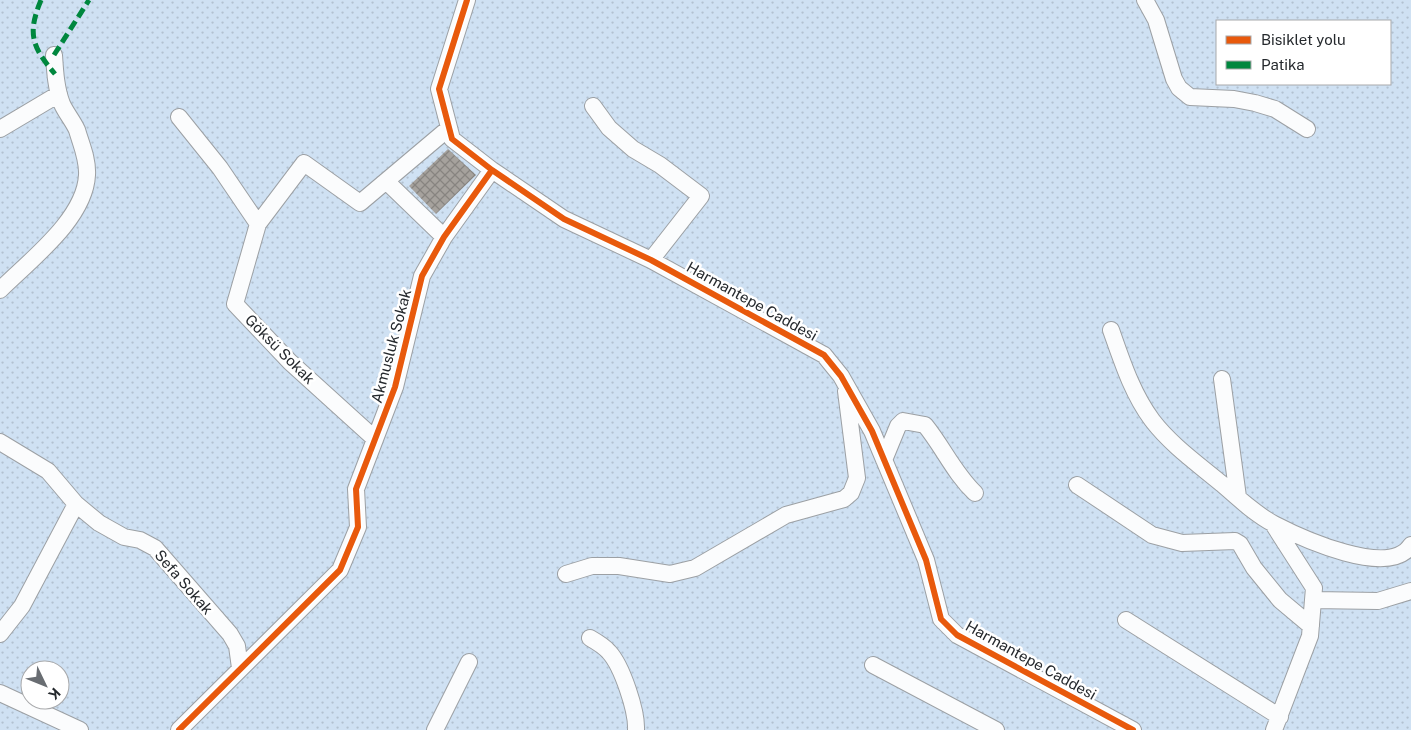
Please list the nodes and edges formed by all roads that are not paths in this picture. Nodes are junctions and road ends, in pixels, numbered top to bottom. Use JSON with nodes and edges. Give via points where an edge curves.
{"nodes":[{"id":1,"x":467,"y":0,"type":"edge"},
{"id":2,"x":1145,"y":0,"type":"edge"},
{"id":3,"x":54,"y":55,"type":"dead end"},
{"id":4,"x":59,"y":94,"type":"junction"},
{"id":5,"x":593,"y":106,"type":"dead end"},
{"id":6,"x":179,"y":116,"type":"dead end"},
{"id":7,"x":449,"y":128,"type":"junction"},
{"id":8,"x":0,"y":129,"type":"edge"},
{"id":9,"x":1308,"y":129,"type":"dead end"},
{"id":10,"x":492,"y":170,"type":"junction"},
{"id":11,"x":386,"y":181,"type":"junction"},
{"id":12,"x":258,"y":224,"type":"junction"},
{"id":13,"x":444,"y":237,"type":"junction"},
{"id":14,"x":651,"y":260,"type":"junction"},
{"id":15,"x":0,"y":290,"type":"edge"},
{"id":16,"x":1111,"y":330,"type":"dead end"},
{"id":17,"x":1222,"y":379,"type":"dead end"},
{"id":18,"x":846,"y":384,"type":"junction"},
{"id":19,"x":375,"y":439,"type":"junction"},
{"id":20,"x":0,"y":442,"type":"edge"},
{"id":21,"x":884,"y":460,"type":"junction"},
{"id":22,"x":1077,"y":485,"type":"dead end"},
{"id":23,"x":975,"y":493,"type":"dead end"},
{"id":24,"x":1238,"y":497,"type":"junction"},
{"id":25,"x":76,"y":504,"type":"junction"},
{"id":26,"x":1273,"y":524,"type":"junction"},
{"id":27,"x":1411,"y":545,"type":"edge"},
{"id":28,"x":566,"y":574,"type":"dead end"},
{"id":29,"x":1411,"y":591,"type":"edge"},
{"id":30,"x":1313,"y":600,"type":"junction"},
{"id":31,"x":1126,"y":620,"type":"dead end"},
{"id":32,"x":1311,"y":626,"type":"junction"},
{"id":33,"x":0,"y":634,"type":"edge"},
{"id":34,"x":590,"y":638,"type":"dead end"},
{"id":35,"x":469,"y":662,"type":"dead end"},
{"id":36,"x":873,"y":665,"type":"dead end"},
{"id":37,"x":240,"y":668,"type":"junction"},
{"id":38,"x":0,"y":693,"type":"edge"},
{"id":39,"x":1277,"y":724,"type":"edge"},
{"id":40,"x":80,"y":730,"type":"edge"},
{"id":41,"x":179,"y":730,"type":"edge"},
{"id":42,"x":435,"y":730,"type":"edge"},
{"id":43,"x":636,"y":730,"type":"edge"},
{"id":44,"x":996,"y":730,"type":"edge"},
{"id":45,"x":1133,"y":730,"type":"edge"}],
"edges":[{"from":1,"to":7,"type":"street","via":[[439,89]]},
{"from":2,"to":9,"type":"street","via":[[1156,20],[1174,79],[1190,97],[1255,103],[1275,109]]},
{"from":3,"to":4,"type":"street"},
{"from":4,"to":8,"type":"street"},
{"from":4,"to":15,"type":"street","via":[[75,125],[84,153],[87,173],[85,194],[76,212]]},
{"from":5,"to":14,"type":"street","via":[[609,128],[633,149],[701,196]]},
{"from":6,"to":12,"type":"street"},
{"from":7,"to":10,"type":"street","via":[[452,139]]},
{"from":7,"to":11,"type":"street"},
{"from":10,"to":13,"type":"street","name":"Akmusluk Sokak"},
{"from":10,"to":14,"type":"street","name":"Harmantepe Caddesi","via":[[564,220]]},
{"from":11,"to":12,"type":"street","via":[[360,203],[304,163]]},
{"from":11,"to":13,"type":"street"},
{"from":12,"to":19,"type":"street","name":"Göksü Sokak","via":[[235,304],[290,362]]},
{"from":13,"to":19,"type":"street","name":"Akmusluk Sokak","via":[[422,276],[395,387]]},
{"from":14,"to":18,"type":"street","name":"Harmantepe Caddesi","via":[[824,355]]},
{"from":16,"to":24,"type":"street","via":[[1127,376],[1152,419],[1168,438]]},
{"from":17,"to":24,"type":"street"},
{"from":18,"to":21,"type":"street","name":"Harmantepe Caddesi"},
{"from":18,"to":28,"type":"street","via":[[857,478],[851,494],[844,499],[786,515],[695,568],[670,574],[619,566],[592,566]]},
{"from":19,"to":37,"type":"street","name":"Akmusluk Sokak","via":[[356,489],[358,527],[340,570]]},
{"from":20,"to":25,"type":"street","name":"Sefa Sokak","via":[[48,472]]},
{"from":21,"to":23,"type":"street","via":[[903,421],[925,425],[960,477]]},
{"from":21,"to":45,"type":"street","name":"Harmantepe Caddesi","via":[[926,560],[941,619],[957,635]]},
{"from":22,"to":32,"type":"street","via":[[1152,535],[1182,543],[1234,541],[1240,544],[1254,568],[1280,600]]},
{"from":24,"to":26,"type":"street"},
{"from":25,"to":33,"type":"street","via":[[22,606]]},
{"from":25,"to":37,"type":"street","name":"Sefa Sokak","via":[[99,523],[124,537],[140,540],[155,548],[230,634],[237,646]]},
{"from":26,"to":27,"type":"street","via":[[1338,551],[1365,558],[1394,558],[1408,551]]},
{"from":26,"to":30,"type":"street","via":[[1314,588]]},
{"from":29,"to":30,"type":"street","via":[[1378,601]]},
{"from":30,"to":32,"type":"street"},
{"from":31,"to":39,"type":"street"},
{"from":32,"to":39,"type":"street"},
{"from":34,"to":43,"type":"street","via":[[610,653],[617,664],[637,718]]},
{"from":35,"to":42,"type":"street"},
{"from":36,"to":44,"type":"street"},
{"from":37,"to":41,"type":"street","name":"Akmusluk Sokak"},
{"from":38,"to":40,"type":"street"}]}
